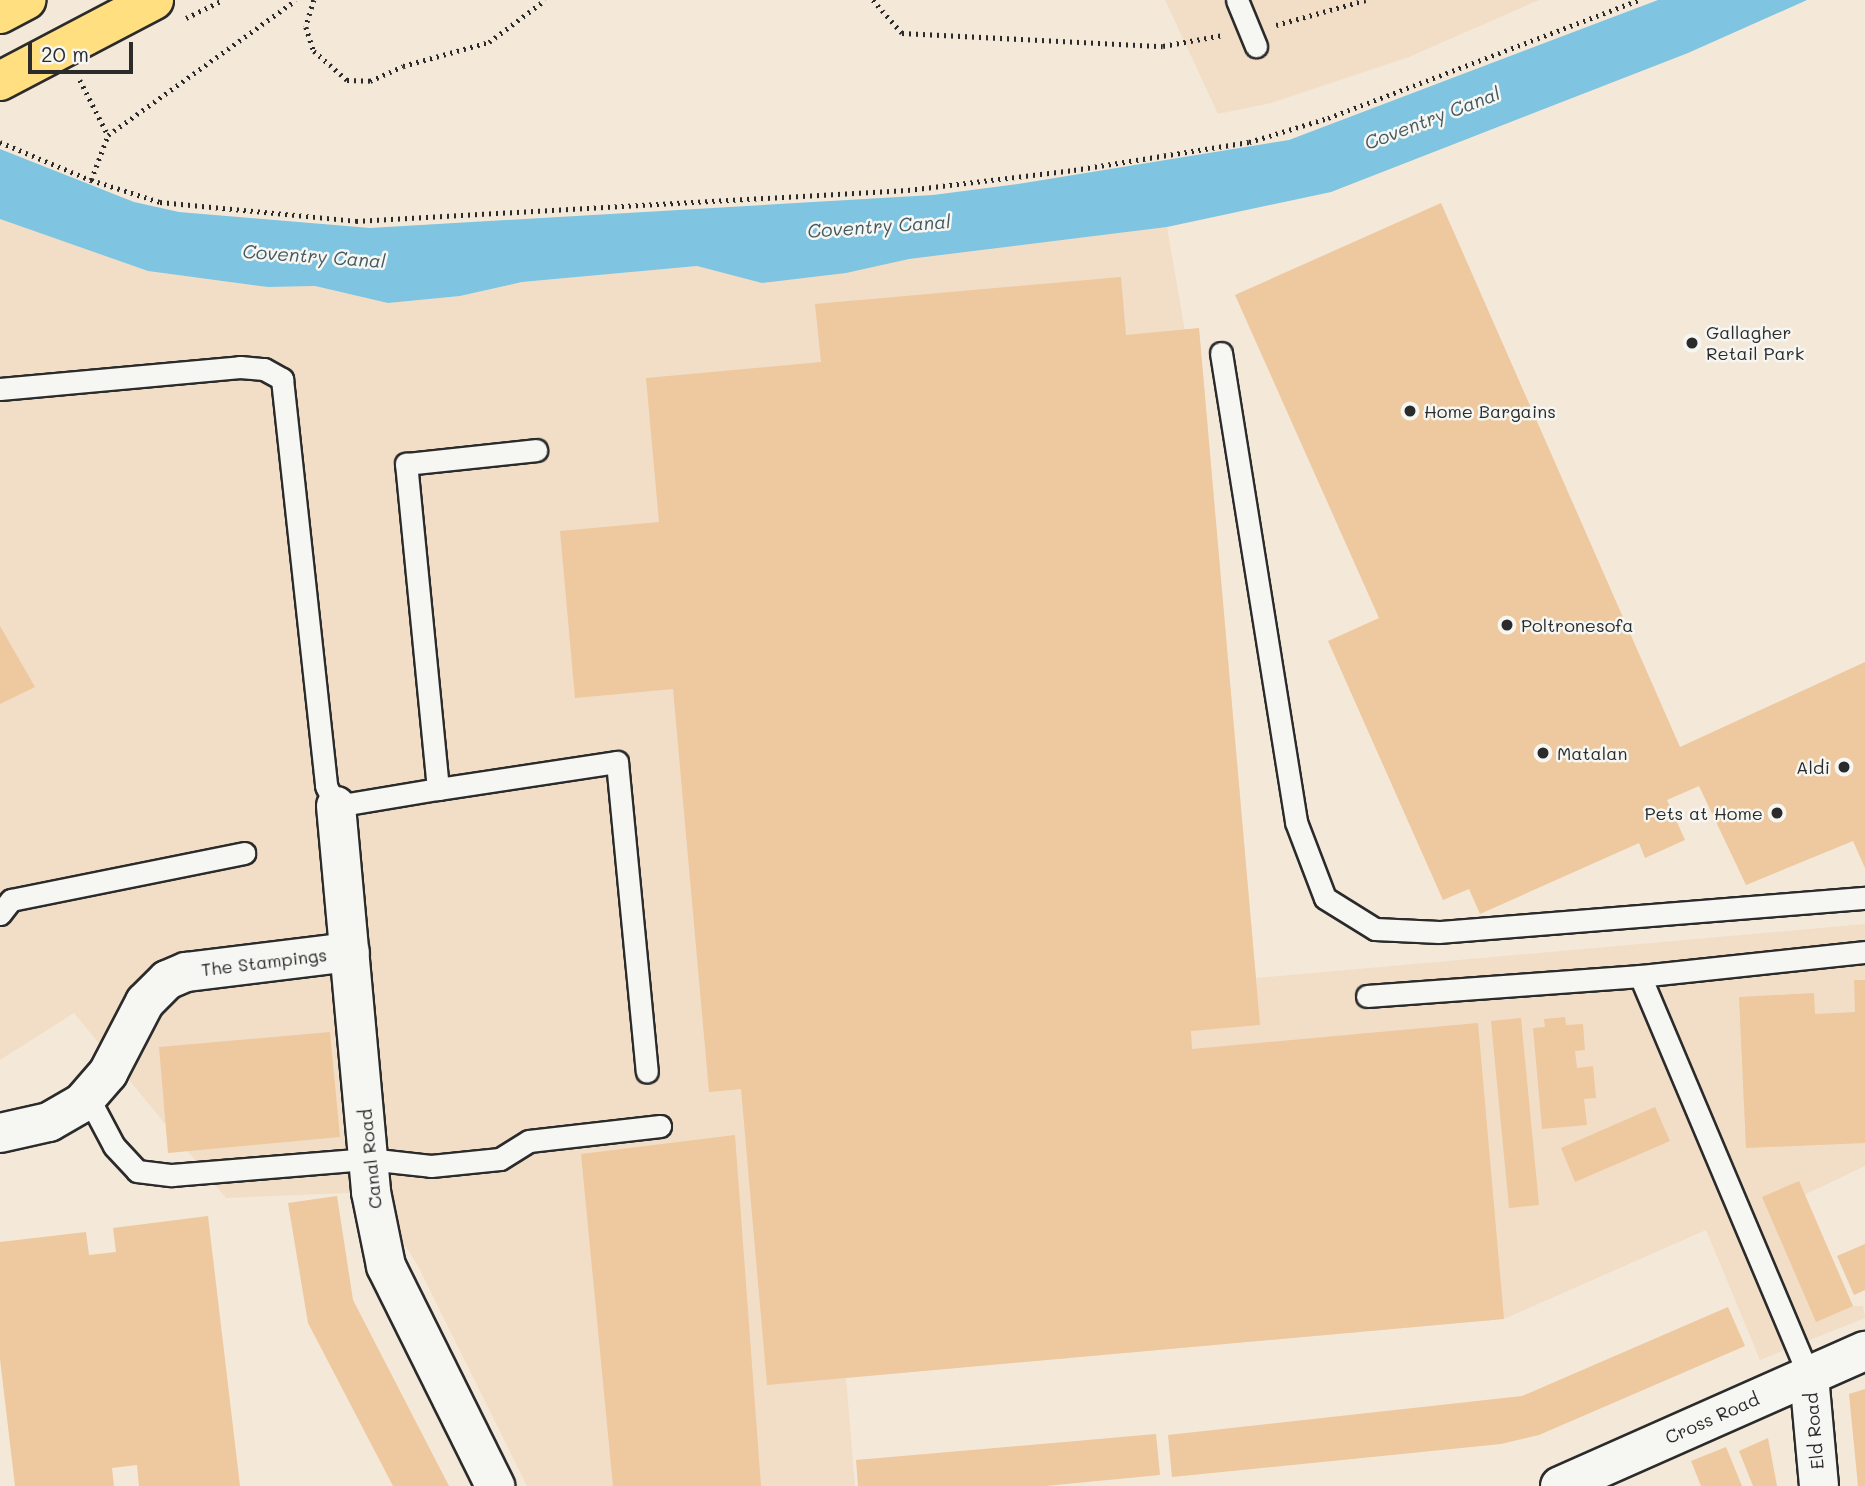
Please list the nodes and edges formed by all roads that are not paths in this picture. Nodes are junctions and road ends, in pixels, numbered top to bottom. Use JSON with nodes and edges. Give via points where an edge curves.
{"nodes":[{"id":1,"x":26,"y":0,"type":"edge"},
{"id":2,"x":154,"y":0,"type":"edge"},
{"id":3,"x":1237,"y":0,"type":"edge"},
{"id":4,"x":0,"y":14,"type":"edge"},
{"id":5,"x":1253,"y":38,"type":"road end"},
{"id":6,"x":2,"y":80,"type":"edge"},
{"id":7,"x":1221,"y":353,"type":"dead end"},
{"id":8,"x":0,"y":389,"type":"edge"},
{"id":9,"x":536,"y":450,"type":"dead end"},
{"id":10,"x":438,"y":789,"type":"junction"},
{"id":11,"x":336,"y":806,"type":"junction"},
{"id":12,"x":244,"y":853,"type":"dead end"},
{"id":13,"x":1865,"y":898,"type":"edge"},
{"id":14,"x":0,"y":914,"type":"edge"},
{"id":15,"x":350,"y":952,"type":"junction"},
{"id":16,"x":1865,"y":953,"type":"edge"},
{"id":17,"x":1640,"y":975,"type":"junction"},
{"id":18,"x":1367,"y":996,"type":"dead end"},
{"id":19,"x":647,"y":1072,"type":"dead end"},
{"id":20,"x":88,"y":1097,"type":"junction"},
{"id":21,"x":660,"y":1126,"type":"dead end"},
{"id":22,"x":0,"y":1133,"type":"edge"},
{"id":23,"x":368,"y":1159,"type":"junction"},
{"id":24,"x":1865,"y":1350,"type":"edge"},
{"id":25,"x":1809,"y":1376,"type":"junction"},
{"id":26,"x":495,"y":1486,"type":"edge"},
{"id":27,"x":1560,"y":1486,"type":"edge"},
{"id":28,"x":1819,"y":1486,"type":"edge"}],
"edges":[{"from":1,"to":4,"type":"highway"},
{"from":2,"to":6,"type":"highway"},
{"from":3,"to":5,"type":"lane"},
{"from":7,"to":13,"type":"lane","via":[[1296,822],[1325,898],[1375,929],[1439,932]]},
{"from":8,"to":11,"type":"lane","via":[[240,367],[264,369],[282,379],[326,786]]},
{"from":9,"to":10,"type":"lane","via":[[406,464]]},
{"from":10,"to":11,"type":"lane"},
{"from":10,"to":19,"type":"lane","via":[[617,762]]},
{"from":11,"to":15,"type":"street","name":"Canal Road"},
{"from":12,"to":14,"type":"lane","via":[[11,900]]},
{"from":15,"to":20,"type":"street","name":"The Stampings","via":[[186,972],[167,981],[145,1002],[108,1073]]},
{"from":15,"to":23,"type":"street","name":"Canal Road"},
{"from":16,"to":17,"type":"lane"},
{"from":17,"to":18,"type":"lane"},
{"from":17,"to":25,"type":"lane"},
{"from":20,"to":22,"type":"street","name":"The Stampings","via":[[48,1122]]},
{"from":20,"to":23,"type":"lane","via":[[114,1146],[138,1171],[172,1175]]},
{"from":21,"to":23,"type":"lane","via":[[529,1141],[500,1159],[431,1166]]},
{"from":23,"to":26,"type":"street","name":"Canal Road","via":[[386,1266]]},
{"from":24,"to":25,"type":"street","name":"Cross Road"},
{"from":25,"to":27,"type":"street","name":"Cross Road"},
{"from":25,"to":28,"type":"street","name":"Eld Road"}]}
